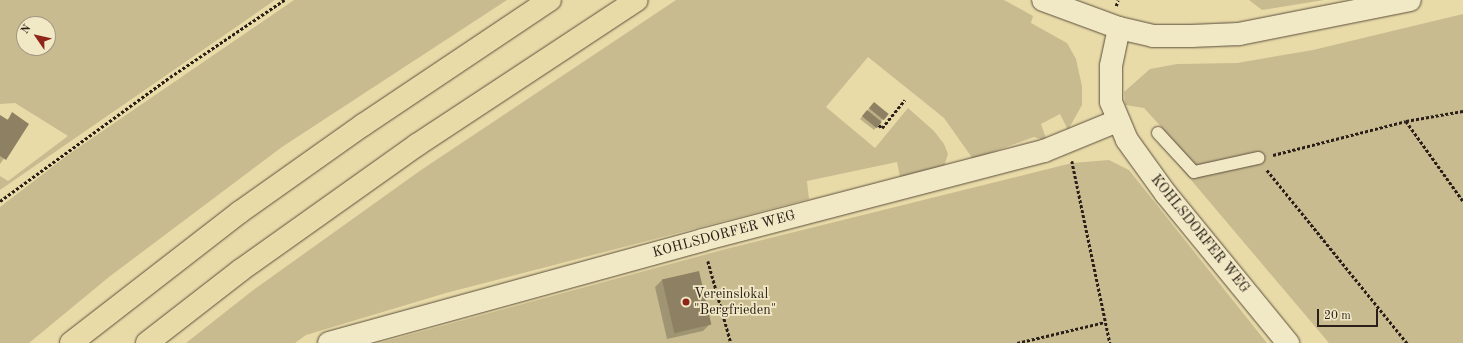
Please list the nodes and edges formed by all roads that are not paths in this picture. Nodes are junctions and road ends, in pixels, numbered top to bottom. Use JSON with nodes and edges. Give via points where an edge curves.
{"nodes":[{"id":1,"x":550,"y":0,"type":"edge"},
{"id":2,"x":637,"y":0,"type":"edge"},
{"id":3,"x":1043,"y":0,"type":"edge"},
{"id":4,"x":1410,"y":0,"type":"edge"},
{"id":5,"x":1119,"y":28,"type":"junction"},
{"id":6,"x":1118,"y":121,"type":"junction"},
{"id":7,"x":1158,"y":133,"type":"dead end"},
{"id":8,"x":1258,"y":158,"type":"road end"},
{"id":9,"x":71,"y":343,"type":"edge"},
{"id":10,"x":147,"y":343,"type":"edge"},
{"id":11,"x":329,"y":343,"type":"edge"},
{"id":12,"x":1288,"y":343,"type":"edge"}],
"edges":[{"from":1,"to":9,"type":"highway","via":[[363,125],[240,212]]},
{"from":2,"to":10,"type":"highway","via":[[417,145],[241,270]]},
{"from":3,"to":5,"type":"street"},
{"from":4,"to":5,"type":"street","via":[[1239,34],[1154,36]]},
{"from":5,"to":6,"type":"street","name":"KOHLSDORFER WEG","via":[[1109,81],[1111,102]]},
{"from":6,"to":11,"type":"street","name":"KOHLSDORFER WEG","via":[[1044,151],[702,240]]},
{"from":6,"to":12,"type":"street","name":"KOHLSDORFER WEG","via":[[1127,140],[1166,194]]},
{"from":7,"to":8,"type":"lane","via":[[1194,172]]}]}
